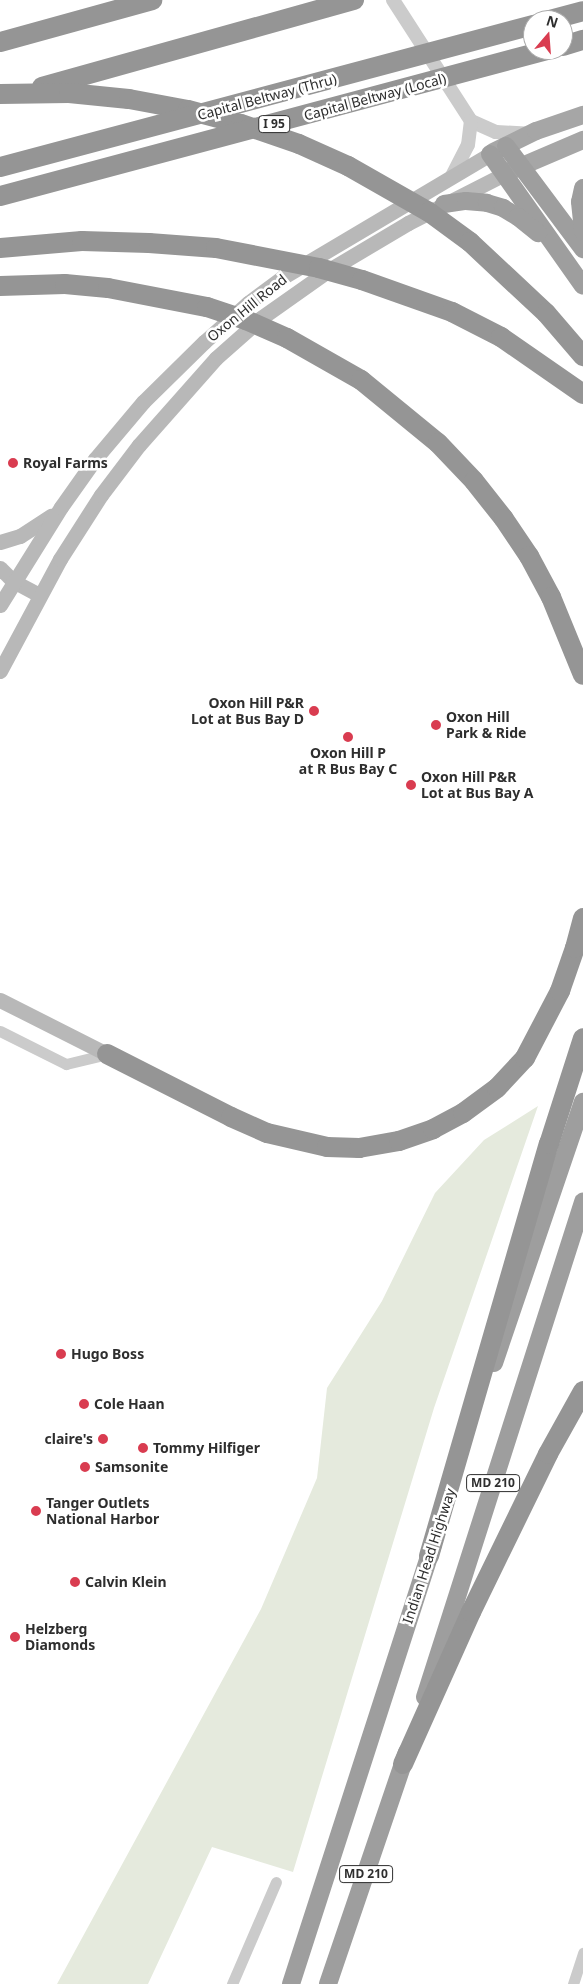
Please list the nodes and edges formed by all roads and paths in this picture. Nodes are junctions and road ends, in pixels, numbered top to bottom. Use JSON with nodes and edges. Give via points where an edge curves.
{"nodes":[{"id":1,"x":152,"y":0,"type":"edge"},
{"id":2,"x":354,"y":0,"type":"edge"},
{"id":3,"x":393,"y":0,"type":"edge"},
{"id":4,"x":523,"y":28,"type":"edge"},
{"id":5,"x":0,"y":42,"type":"edge"},
{"id":6,"x":523,"y":56,"type":"edge"},
{"id":7,"x":0,"y":94,"type":"edge"},
{"id":8,"x":0,"y":98,"type":"edge"},
{"id":9,"x":583,"y":115,"type":"edge"},
{"id":10,"x":471,"y":121,"type":"junction"},
{"id":11,"x":531,"y":134,"type":"junction"},
{"id":12,"x":583,"y":140,"type":"edge"},
{"id":13,"x":506,"y":146,"type":"junction"},
{"id":14,"x":490,"y":154,"type":"junction"},
{"id":15,"x":521,"y":166,"type":"junction"},
{"id":16,"x":0,"y":167,"type":"edge"},
{"id":17,"x":504,"y":174,"type":"junction"},
{"id":18,"x":452,"y":176,"type":"junction"},
{"id":19,"x":583,"y":188,"type":"edge"},
{"id":20,"x":0,"y":196,"type":"edge"},
{"id":21,"x":444,"y":204,"type":"junction"},
{"id":22,"x":583,"y":232,"type":"edge"},
{"id":23,"x":0,"y":248,"type":"edge"},
{"id":24,"x":583,"y":250,"type":"edge"},
{"id":25,"x":557,"y":251,"type":"junction"},
{"id":26,"x":0,"y":286,"type":"edge"},
{"id":27,"x":583,"y":286,"type":"edge"},
{"id":28,"x":583,"y":356,"type":"edge"},
{"id":29,"x":583,"y":394,"type":"edge"},
{"id":30,"x":61,"y":506,"type":"junction"},
{"id":31,"x":0,"y":542,"type":"edge"},
{"id":32,"x":0,"y":568,"type":"edge"},
{"id":33,"x":7,"y":580,"type":"edge"},
{"id":34,"x":39,"y":595,"type":"junction"},
{"id":35,"x":0,"y":605,"type":"edge"},
{"id":36,"x":0,"y":671,"type":"edge"},
{"id":37,"x":583,"y":674,"type":"edge"},
{"id":38,"x":583,"y":918,"type":"edge"},
{"id":39,"x":0,"y":1000,"type":"edge"},
{"id":40,"x":0,"y":1031,"type":"edge"},
{"id":41,"x":583,"y":1038,"type":"edge"},
{"id":42,"x":107,"y":1054,"type":"junction"},
{"id":43,"x":583,"y":1102,"type":"edge"},
{"id":44,"x":583,"y":1202,"type":"edge"},
{"id":45,"x":583,"y":1391,"type":"edge"},
{"id":46,"x":429,"y":1556,"type":"junction"},
{"id":47,"x":404,"y":1764,"type":"junction"},
{"id":48,"x":276,"y":1882,"type":"dead end"},
{"id":49,"x":583,"y":1953,"type":"edge"},
{"id":50,"x":232,"y":1984,"type":"edge"},
{"id":51,"x":291,"y":1984,"type":"edge"},
{"id":52,"x":328,"y":1984,"type":"edge"},
{"id":53,"x":573,"y":1984,"type":"edge"}],
"edges":[{"from":1,"to":5,"type":"highway"},
{"from":2,"to":8,"type":"highway"},
{"from":3,"to":10,"type":"street"},
{"from":4,"to":16,"type":"highway","name":"Capital Beltway (Thru)","number":"I 95"},
{"from":6,"to":20,"type":"highway","name":"Capital Beltway (Local)","number":"I 95"},
{"from":7,"to":28,"type":"highway","via":[[69,93],[129,99],[188,110],[299,144],[348,166],[429,212],[470,242],[546,313]]},
{"from":9,"to":11,"type":"main road","name":"Oxon Hill Road"},
{"from":10,"to":11,"type":"street","via":[[496,132]]},
{"from":10,"to":18,"type":"street","via":[[468,146]]},
{"from":11,"to":13,"type":"main road","name":"Oxon Hill Road"},
{"from":12,"to":15,"type":"main road","name":"Oxon Hill Road"},
{"from":13,"to":14,"type":"main road","name":"Oxon Hill Road"},
{"from":13,"to":15,"type":"highway"},
{"from":14,"to":17,"type":"highway"},
{"from":14,"to":18,"type":"main road","name":"Oxon Hill Road"},
{"from":15,"to":17,"type":"main road","name":"Oxon Hill Road"},
{"from":15,"to":24,"type":"highway"},
{"from":17,"to":21,"type":"main road","name":"Oxon Hill Road"},
{"from":17,"to":25,"type":"highway"},
{"from":18,"to":30,"type":"main road","name":"Oxon Hill Road","via":[[283,277],[238,312],[143,402],[115,433]]},
{"from":19,"to":22,"type":"highway","via":[[580,202]]},
{"from":21,"to":25,"type":"highway","via":[[466,201],[503,208],[530,226]]},
{"from":21,"to":34,"type":"main road","name":"Oxon Hill Road","via":[[301,288],[216,358],[118,472],[83,521]]},
{"from":23,"to":29,"type":"highway","via":[[82,241],[216,248],[274,258],[362,280],[452,312],[501,337]]},
{"from":25,"to":27,"type":"highway"},
{"from":26,"to":37,"type":"highway","via":[[65,284],[108,288],[207,307],[287,338],[361,380],[438,444],[474,481],[529,556],[551,597]]},
{"from":30,"to":31,"type":"main road","via":[[40,525]]},
{"from":30,"to":33,"type":"main road","name":"Oxon Hill Road"},
{"from":32,"to":33,"type":"main road"},
{"from":33,"to":34,"type":"main road"},
{"from":33,"to":35,"type":"main road","name":"Oxon Hill Road"},
{"from":34,"to":36,"type":"main road","name":"Oxon Hill Road"},
{"from":38,"to":42,"type":"highway","via":[[560,991],[525,1058],[497,1088],[463,1113],[434,1129],[399,1141],[359,1148],[327,1147],[267,1133]]},
{"from":39,"to":42,"type":"main road"},
{"from":40,"to":42,"type":"street","via":[[66,1064]]},
{"from":41,"to":46,"type":"highway"},
{"from":43,"to":46,"type":"highway","name":"Indian Head Highway","number":"MD 210"},
{"from":44,"to":47,"type":"highway","number":"MD 210"},
{"from":45,"to":47,"type":"highway","via":[[548,1454],[475,1604]]},
{"from":46,"to":51,"type":"highway","name":"Indian Head Highway","number":"MD 210"},
{"from":47,"to":52,"type":"highway","number":"MD 210"},
{"from":48,"to":50,"type":"street"},
{"from":49,"to":53,"type":"street"}]}
